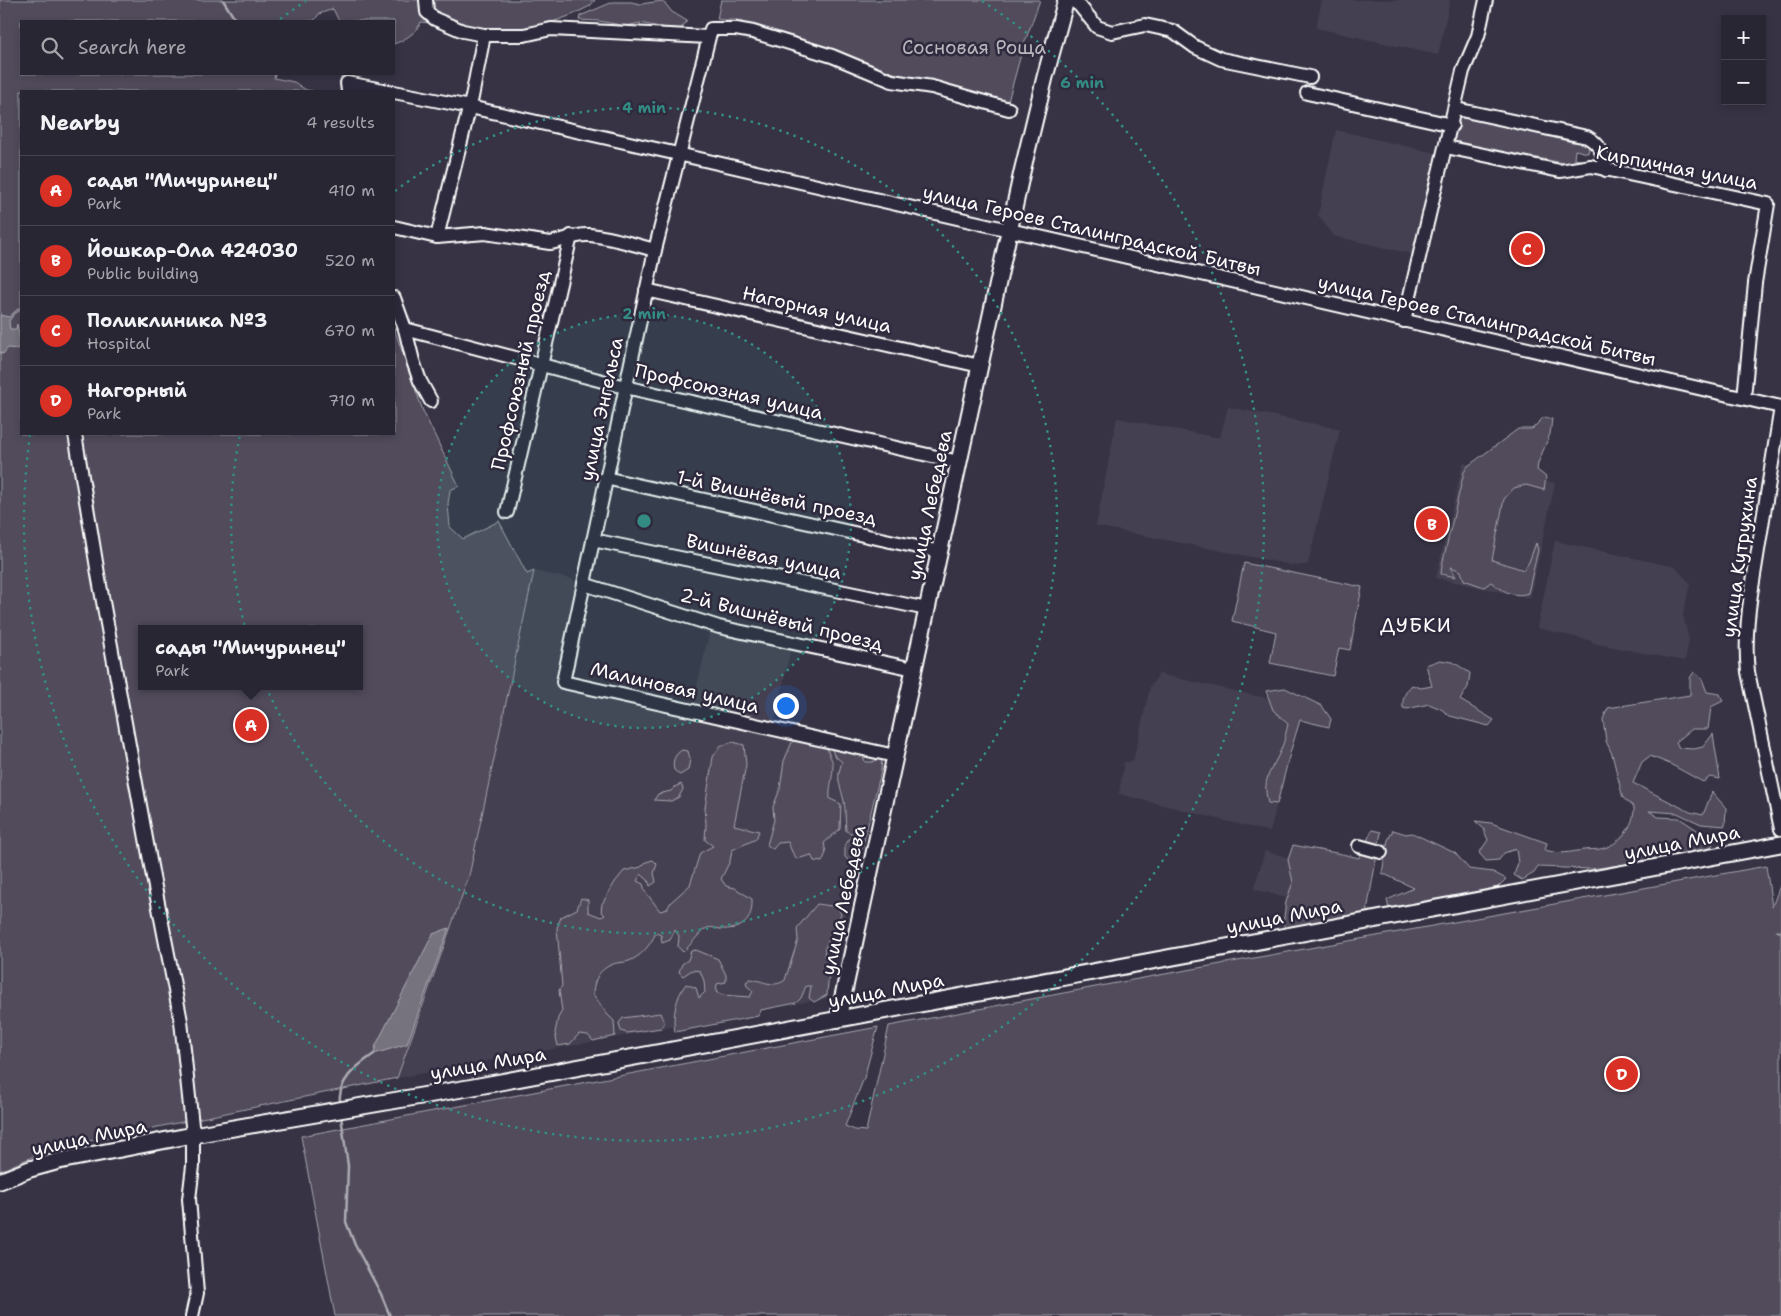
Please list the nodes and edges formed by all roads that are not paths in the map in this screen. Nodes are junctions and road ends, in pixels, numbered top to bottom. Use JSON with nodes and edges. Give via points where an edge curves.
{"nodes":[{"id":1,"x":426,"y":0,"type":"edge"},
{"id":2,"x":1066,"y":0,"type":"edge"},
{"id":3,"x":1072,"y":0,"type":"edge"},
{"id":4,"x":1486,"y":0,"type":"edge"},
{"id":5,"x":709,"y":33,"type":"junction"},
{"id":6,"x":484,"y":35,"type":"junction"},
{"id":7,"x":1310,"y":76,"type":"dead end"},
{"id":8,"x":348,"y":87,"type":"edge"},
{"id":9,"x":378,"y":90,"type":"edge"},
{"id":10,"x":395,"y":92,"type":"edge"},
{"id":11,"x":1307,"y":93,"type":"dead end"},
{"id":12,"x":470,"y":107,"type":"junction"},
{"id":13,"x":1009,"y":109,"type":"dead end"},
{"id":14,"x":1456,"y":109,"type":"junction"},
{"id":15,"x":1452,"y":125,"type":"junction"},
{"id":16,"x":1446,"y":147,"type":"junction"},
{"id":17,"x":678,"y":154,"type":"junction"},
{"id":18,"x":1606,"y":170,"type":"junction"},
{"id":19,"x":395,"y":228,"type":"edge"},
{"id":20,"x":1010,"y":231,"type":"junction"},
{"id":21,"x":571,"y":236,"type":"junction"},
{"id":22,"x":438,"y":237,"type":"junction"},
{"id":23,"x":654,"y":250,"type":"junction"},
{"id":24,"x":646,"y":290,"type":"junction"},
{"id":25,"x":395,"y":301,"type":"edge"},
{"id":26,"x":1404,"y":321,"type":"junction"},
{"id":27,"x":405,"y":329,"type":"junction"},
{"id":28,"x":540,"y":366,"type":"junction"},
{"id":29,"x":980,"y":366,"type":"junction"},
{"id":30,"x":626,"y":387,"type":"junction"},
{"id":31,"x":1744,"y":398,"type":"junction"},
{"id":32,"x":431,"y":401,"type":"dead end"},
{"id":33,"x":1781,"y":407,"type":"edge"},
{"id":34,"x":75,"y":435,"type":"edge"},
{"id":35,"x":959,"y":462,"type":"junction"},
{"id":36,"x":605,"y":478,"type":"junction"},
{"id":37,"x":507,"y":512,"type":"dead end"},
{"id":38,"x":593,"y":540,"type":"junction"},
{"id":39,"x":940,"y":552,"type":"junction"},
{"id":40,"x":584,"y":584,"type":"junction"},
{"id":41,"x":927,"y":609,"type":"junction"},
{"id":42,"x":914,"y":669,"type":"junction"},
{"id":43,"x":563,"y":682,"type":"joint"},
{"id":44,"x":895,"y":756,"type":"junction"},
{"id":45,"x":1781,"y":829,"type":"edge"},
{"id":46,"x":1781,"y":844,"type":"edge"},
{"id":47,"x":1359,"y":846,"type":"dead end"},
{"id":48,"x":1381,"y":852,"type":"dead end"},
{"id":49,"x":838,"y":1019,"type":"junction"},
{"id":50,"x":193,"y":1136,"type":"junction"},
{"id":51,"x":0,"y":1182,"type":"edge"},
{"id":52,"x":192,"y":1316,"type":"edge"}],
"edges":[{"from":1,"to":6,"type":"street","via":[[427,12],[435,19]]},
{"from":2,"to":20,"type":"main road","name":"улица Лебедева"},
{"from":3,"to":7,"type":"street","via":[[1097,27],[1112,32],[1145,25],[1156,27],[1173,31],[1195,47],[1221,59]]},
{"from":4,"to":14,"type":"street","via":[[1478,36],[1463,71]]},
{"from":5,"to":6,"type":"street","via":[[551,29],[524,35]]},
{"from":5,"to":13,"type":"street","via":[[736,29],[753,32],[832,56],[892,81],[932,87]]},
{"from":5,"to":17,"type":"street","name":"улица Энгельса"},
{"from":6,"to":12,"type":"street"},
{"from":8,"to":9,"type":"street"},
{"from":10,"to":12,"type":"street","name":"улица Героев Сталинградской Битвы"},
{"from":11,"to":15,"type":"street"},
{"from":12,"to":17,"type":"street","name":"улица Героев Сталинградской Битвы"},
{"from":12,"to":22,"type":"street"},
{"from":14,"to":15,"type":"street"},
{"from":14,"to":18,"type":"street","via":[[1587,137],[1603,152]]},
{"from":15,"to":16,"type":"street"},
{"from":16,"to":18,"type":"street","name":"Кирпичная улица","via":[[1560,171],[1591,166]]},
{"from":16,"to":26,"type":"street"},
{"from":17,"to":20,"type":"street","name":"улица Героев Сталинградской Битвы"},
{"from":17,"to":23,"type":"street","name":"улица Энгельса"},
{"from":18,"to":31,"type":"street","name":"Кирпичная улица","via":[[1768,204],[1755,283]]},
{"from":19,"to":22,"type":"street"},
{"from":20,"to":26,"type":"street","name":"улица Героев Сталинградской Битвы"},
{"from":20,"to":29,"type":"main road","name":"улица Лебедева"},
{"from":21,"to":22,"type":"street","via":[[550,243],[485,233]]},
{"from":21,"to":23,"type":"street","via":[[589,235]]},
{"from":21,"to":28,"type":"street","name":"Профсоюзный проезд"},
{"from":23,"to":24,"type":"street","name":"улица Энгельса"},
{"from":24,"to":29,"type":"street","name":"Нагорная улица"},
{"from":24,"to":30,"type":"street","name":"улица Энгельса"},
{"from":25,"to":27,"type":"street"},
{"from":26,"to":31,"type":"street","name":"улица Героев Сталинградской Битвы"},
{"from":27,"to":28,"type":"street","name":"Профсоюзная улица"},
{"from":27,"to":32,"type":"street","via":[[413,361]]},
{"from":28,"to":30,"type":"street","name":"Профсоюзная улица"},
{"from":28,"to":37,"type":"street","name":"Профсоюзный проезд"},
{"from":29,"to":35,"type":"main road","name":"улица Лебедева"},
{"from":30,"to":35,"type":"street","name":"Профсоюзная улица"},
{"from":30,"to":36,"type":"street","name":"улица Энгельса"},
{"from":31,"to":33,"type":"street","name":"улица Героев Сталинградской Битвы"},
{"from":33,"to":45,"type":"street","name":"улица Кутрухина","via":[[1752,585],[1746,646],[1748,672]]},
{"from":34,"to":50,"type":"street","via":[[181,1021]]},
{"from":35,"to":39,"type":"main road","name":"улица Лебедева"},
{"from":36,"to":38,"type":"street","name":"улица Энгельса"},
{"from":36,"to":39,"type":"street","name":"1-й Вишнёвый проезд"},
{"from":38,"to":40,"type":"street","name":"улица Энгельса"},
{"from":38,"to":41,"type":"street","name":"Вишнёвая улица"},
{"from":39,"to":41,"type":"main road","name":"улица Лебедева"},
{"from":40,"to":42,"type":"street","name":"2-й Вишнёвый проезд","via":[[719,627]]},
{"from":40,"to":43,"type":"street","name":"улица Энгельса"},
{"from":41,"to":42,"type":"main road","name":"улица Лебедева"},
{"from":42,"to":44,"type":"main road","name":"улица Лебедева"},
{"from":43,"to":44,"type":"street","name":"Малиновая улица"},
{"from":44,"to":49,"type":"main road","name":"улица Лебедева"},
{"from":46,"to":49,"type":"main road","name":"улица Мира"},
{"from":47,"to":48,"type":"street"},
{"from":49,"to":50,"type":"main road","name":"улица Мира"},
{"from":50,"to":51,"type":"main road","name":"улица Мира","via":[[59,1161]]},
{"from":50,"to":52,"type":"street","via":[[190,1198],[197,1293]]}]}
